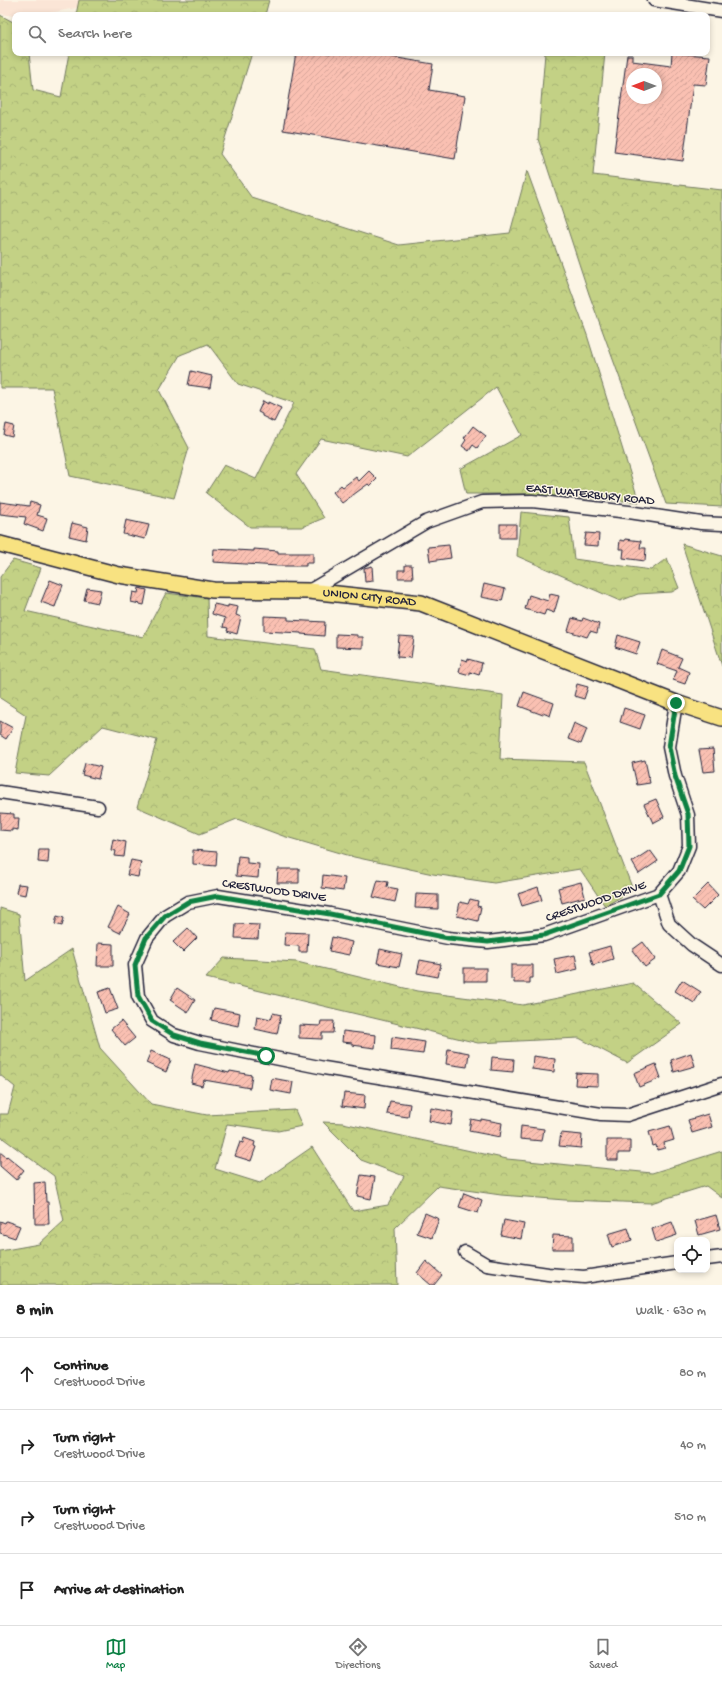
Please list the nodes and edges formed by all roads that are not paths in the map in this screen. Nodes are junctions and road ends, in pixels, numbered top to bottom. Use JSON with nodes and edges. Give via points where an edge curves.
{"nodes":[{"id":1,"x":654,"y":0,"type":"edge"},
{"id":2,"x":722,"y":11,"type":"edge"},
{"id":3,"x":722,"y":524,"type":"edge"},
{"id":4,"x":0,"y":544,"type":"edge"},
{"id":5,"x":308,"y":591,"type":"junction"},
{"id":6,"x":676,"y":703,"type":"junction"},
{"id":7,"x":722,"y":718,"type":"edge"},
{"id":8,"x":0,"y":792,"type":"edge"},
{"id":9,"x":98,"y":807,"type":"dead end"},
{"id":10,"x":659,"y":894,"type":"junction"},
{"id":11,"x":722,"y":965,"type":"edge"},
{"id":12,"x":722,"y":1084,"type":"edge"},
{"id":13,"x":465,"y":1252,"type":"dead end"},
{"id":14,"x":722,"y":1257,"type":"edge"},
{"id":15,"x":710,"y":1259,"type":"edge"},
{"id":16,"x":674,"y":1263,"type":"edge"}],
"edges":[{"from":1,"to":2,"type":"street"},
{"from":3,"to":5,"type":"street","name":"EAST WATERBURY ROAD","via":[[701,524],[629,512],[532,501],[482,502],[426,522]]},
{"from":4,"to":5,"type":"main road","name":"UNION CITY ROAD","via":[[126,576],[214,590]]},
{"from":5,"to":6,"type":"main road","name":"UNION CITY ROAD","via":[[422,604]]},
{"from":6,"to":7,"type":"main road","name":"UNION CITY ROAD"},
{"from":6,"to":10,"type":"street","name":"CRESTWOOD DRIVE","via":[[669,747],[675,776],[688,814],[689,846],[679,871]]},
{"from":8,"to":9,"type":"street"},
{"from":10,"to":11,"type":"street","via":[[669,924],[692,945]]},
{"from":10,"to":12,"type":"street","name":"CRESTWOOD DRIVE","via":[[544,935],[488,942],[448,938],[330,914],[218,896],[196,900],[165,916],[146,938],[135,965],[138,996],[152,1021],[174,1035],[200,1043],[324,1068],[601,1114],[627,1115]]},
{"from":13,"to":16,"type":"street","via":[[487,1265],[584,1277]]},
{"from":14,"to":15,"type":"street"}]}
